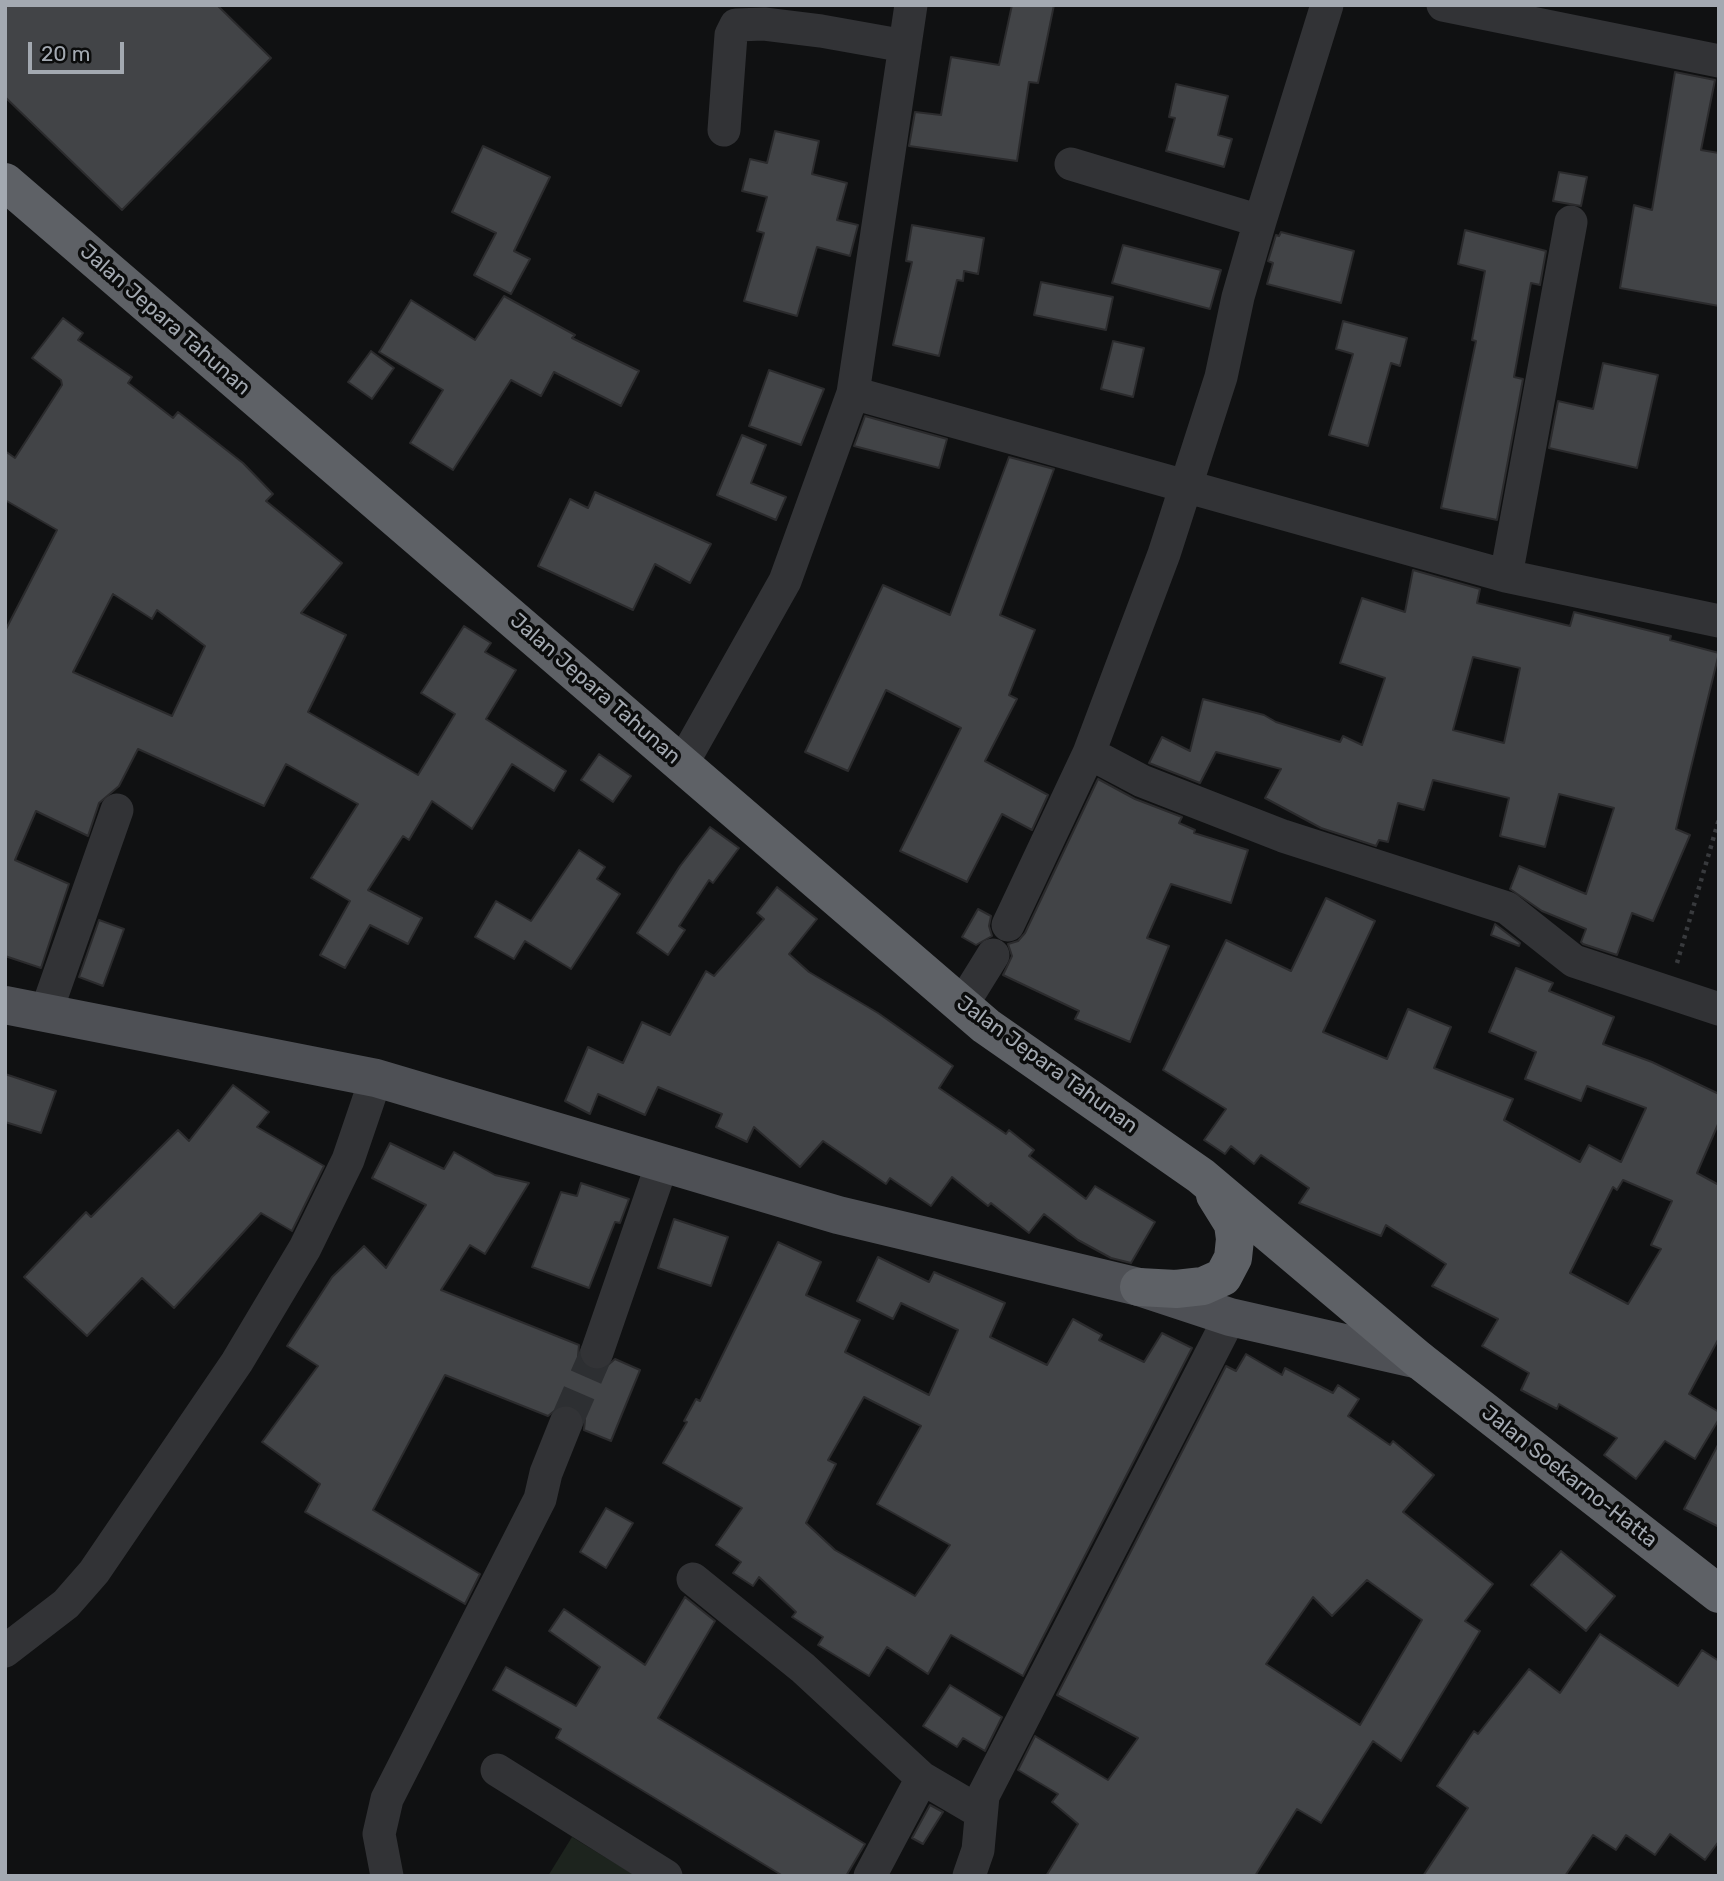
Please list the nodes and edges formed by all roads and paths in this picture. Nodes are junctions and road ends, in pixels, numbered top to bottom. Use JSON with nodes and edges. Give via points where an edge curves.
{"nodes":[{"id":1,"x":911,"y":5,"type":"edge"},
{"id":2,"x":1327,"y":5,"type":"edge"},
{"id":3,"x":1443,"y":5,"type":"edge"},
{"id":4,"x":905,"y":46,"type":"junction"},
{"id":5,"x":1719,"y":61,"type":"edge"},
{"id":6,"x":723,"y":130,"type":"dead end"},
{"id":7,"x":1070,"y":164,"type":"dead end"},
{"id":8,"x":5,"y":182,"type":"edge"},
{"id":9,"x":1260,"y":222,"type":"junction"},
{"id":10,"x":1571,"y":222,"type":"dead end"},
{"id":11,"x":853,"y":393,"type":"junction"},
{"id":12,"x":1187,"y":484,"type":"junction"},
{"id":13,"x":1506,"y":576,"type":"junction"},
{"id":14,"x":1719,"y":621,"type":"edge"},
{"id":15,"x":1089,"y":753,"type":"junction"},
{"id":16,"x":682,"y":764,"type":"junction"},
{"id":17,"x":117,"y":810,"type":"dead end"},
{"id":18,"x":1719,"y":819,"type":"edge"},
{"id":19,"x":1008,"y":925,"type":"dead end"},
{"id":20,"x":993,"y":955,"type":"dead end"},
{"id":21,"x":1668,"y":992,"type":"junction"},
{"id":22,"x":5,"y":1005,"type":"edge"},
{"id":23,"x":962,"y":1005,"type":"junction"},
{"id":24,"x":1719,"y":1009,"type":"edge"},
{"id":25,"x":45,"y":1015,"type":"junction"},
{"id":26,"x":376,"y":1078,"type":"junction"},
{"id":27,"x":662,"y":1164,"type":"junction"},
{"id":28,"x":1201,"y":1176,"type":"junction"},
{"id":29,"x":1139,"y":1287,"type":"junction"},
{"id":30,"x":1230,"y":1317,"type":"junction"},
{"id":31,"x":597,"y":1353,"type":"tunnel mouth"},
{"id":32,"x":1419,"y":1360,"type":"junction"},
{"id":33,"x":566,"y":1423,"type":"tunnel mouth"},
{"id":34,"x":693,"y":1579,"type":"dead end"},
{"id":35,"x":1719,"y":1594,"type":"edge"},
{"id":36,"x":5,"y":1651,"type":"edge"},
{"id":37,"x":497,"y":1770,"type":"dead end"},
{"id":38,"x":922,"y":1779,"type":"junction"},
{"id":39,"x":980,"y":1812,"type":"junction"},
{"id":40,"x":387,"y":1876,"type":"edge"},
{"id":41,"x":666,"y":1876,"type":"edge"},
{"id":42,"x":870,"y":1876,"type":"edge"},
{"id":43,"x":970,"y":1876,"type":"edge"}],
"edges":[{"from":1,"to":4,"type":"street"},
{"from":2,"to":9,"type":"street"},
{"from":3,"to":5,"type":"street"},
{"from":4,"to":6,"type":"street","via":[[821,31],[736,25],[731,35]]},
{"from":4,"to":11,"type":"street"},
{"from":7,"to":9,"type":"street"},
{"from":8,"to":16,"type":"highway","name":"Jalan Jepara Tahunan"},
{"from":9,"to":12,"type":"street","via":[[1221,377]]},
{"from":10,"to":13,"type":"street"},
{"from":11,"to":12,"type":"street"},
{"from":11,"to":16,"type":"street","via":[[785,581]]},
{"from":12,"to":13,"type":"street"},
{"from":12,"to":15,"type":"street"},
{"from":13,"to":14,"type":"street"},
{"from":15,"to":19,"type":"street"},
{"from":15,"to":21,"type":"street","via":[[1142,781],[1283,836],[1507,908],[1574,961]]},
{"from":16,"to":23,"type":"highway","name":"Jalan Jepara Tahunan"},
{"from":17,"to":25,"type":"street"},
{"from":18,"to":21,"type":"path"},
{"from":20,"to":23,"type":"street"},
{"from":21,"to":24,"type":"street"},
{"from":22,"to":25,"type":"main road"},
{"from":23,"to":28,"type":"highway","name":"Jalan Jepara Tahunan"},
{"from":25,"to":26,"type":"main road"},
{"from":26,"to":27,"type":"main road"},
{"from":26,"to":36,"type":"street","via":[[342,1173],[305,1248],[237,1362],[94,1572],[66,1604]]},
{"from":27,"to":29,"type":"main road","via":[[838,1215]]},
{"from":27,"to":31,"type":"street"},
{"from":28,"to":29,"type":"highway","via":[[1233,1224],[1233,1258],[1223,1277],[1203,1286]]},
{"from":28,"to":32,"type":"highway","name":"Jalan Jepara Tahunan"},
{"from":29,"to":30,"type":"main road"},
{"from":30,"to":32,"type":"main road"},
{"from":30,"to":39,"type":"street","via":[[989,1785]]},
{"from":32,"to":35,"type":"highway","name":"Jalan Soekarno-Hatta"},
{"from":33,"to":40,"type":"street","via":[[540,1499],[387,1799],[379,1835]]},
{"from":34,"to":38,"type":"street","via":[[803,1668]]},
{"from":37,"to":41,"type":"street"},
{"from":38,"to":39,"type":"street"},
{"from":38,"to":42,"type":"street"},
{"from":39,"to":43,"type":"street","via":[[978,1850]]}]}
